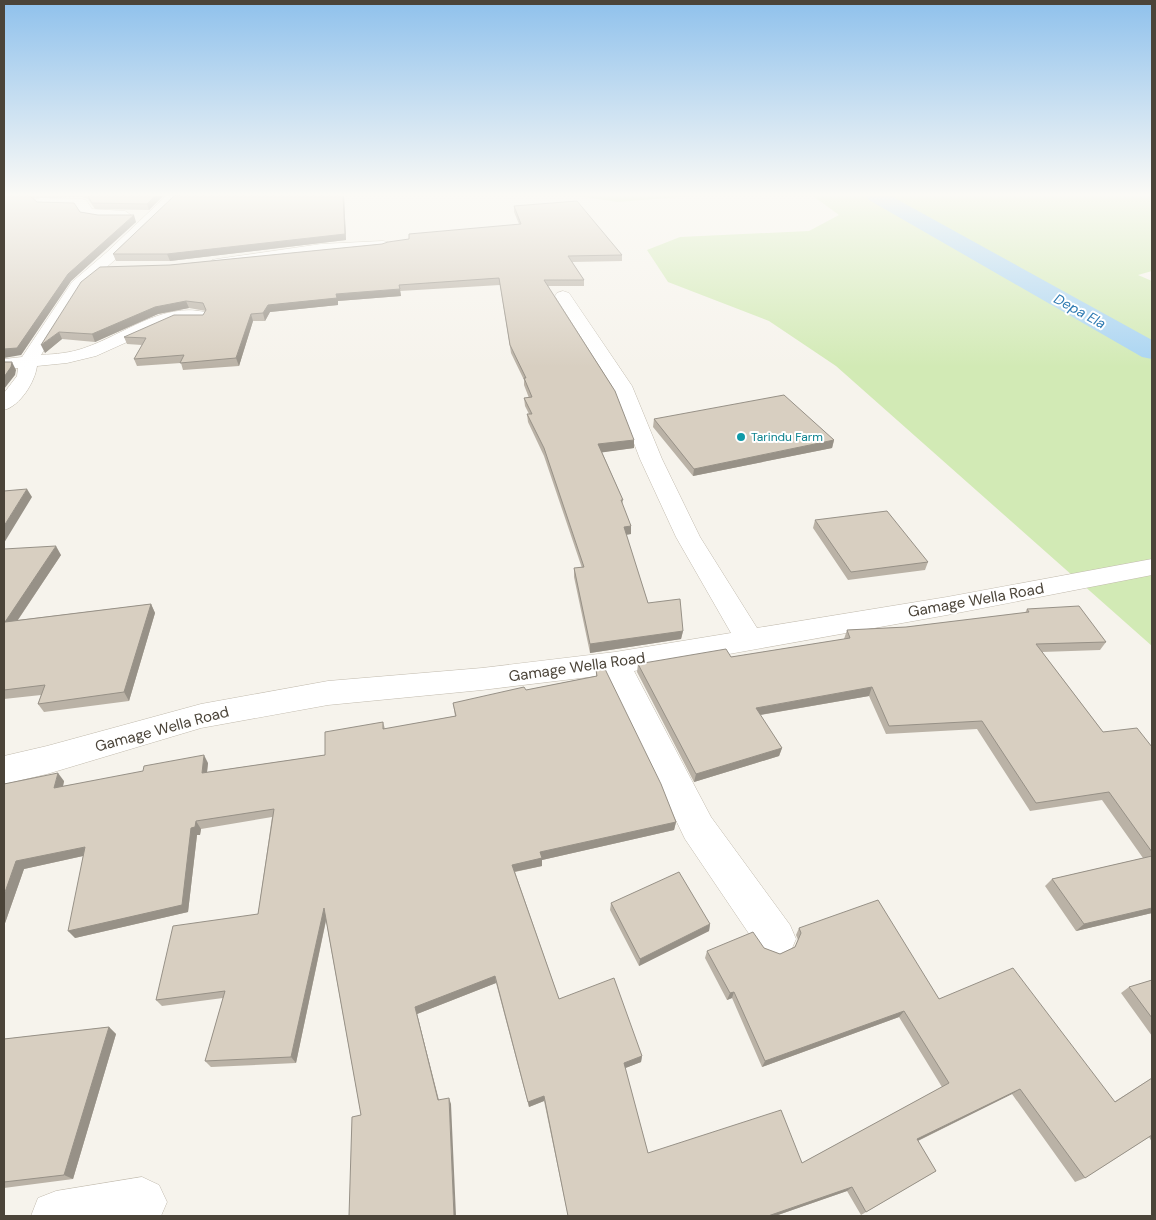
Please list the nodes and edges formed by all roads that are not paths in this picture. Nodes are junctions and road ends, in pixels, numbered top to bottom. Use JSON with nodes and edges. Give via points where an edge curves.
{"nodes":[{"id":1,"x":113,"y":253,"type":"edge"},
{"id":2,"x":285,"y":253,"type":"edge"},
{"id":3,"x":205,"y":264,"type":"edge"},
{"id":4,"x":98,"y":267,"type":"junction"},
{"id":5,"x":122,"y":269,"type":"edge"},
{"id":6,"x":563,"y":296,"type":"dead end"},
{"id":7,"x":199,"y":316,"type":"edge"},
{"id":8,"x":28,"y":363,"type":"junction"},
{"id":9,"x":4,"y":364,"type":"edge"},
{"id":10,"x":4,"y":404,"type":"edge"},
{"id":11,"x":1152,"y":567,"type":"edge"},
{"id":12,"x":749,"y":639,"type":"junction"},
{"id":13,"x":615,"y":664,"type":"junction"},
{"id":14,"x":4,"y":770,"type":"edge"},
{"id":15,"x":776,"y":939,"type":"dead end"},
{"id":16,"x":142,"y":1202,"type":"dead end"},
{"id":17,"x":56,"y":1216,"type":"edge"}],
"edges":[{"from":1,"to":4,"type":"street"},
{"from":2,"to":3,"type":"street"},
{"from":4,"to":5,"type":"street"},
{"from":4,"to":8,"type":"street","via":[[76,285]]},
{"from":6,"to":12,"type":"street","via":[[622,386],[688,537]]},
{"from":7,"to":8,"type":"street","via":[[174,316],[90,352]]},
{"from":8,"to":9,"type":"street"},
{"from":8,"to":10,"type":"street","via":[[26,376]]},
{"from":11,"to":12,"type":"street","name":"Gamage Wella Road"},
{"from":12,"to":13,"type":"street","name":"Gamage Wella Road"},
{"from":13,"to":14,"type":"street","name":"Gamage Wella Road","via":[[482,680],[328,693],[201,716]]},
{"from":13,"to":15,"type":"street","via":[[698,828]]},
{"from":16,"to":17,"type":"street"}]}
